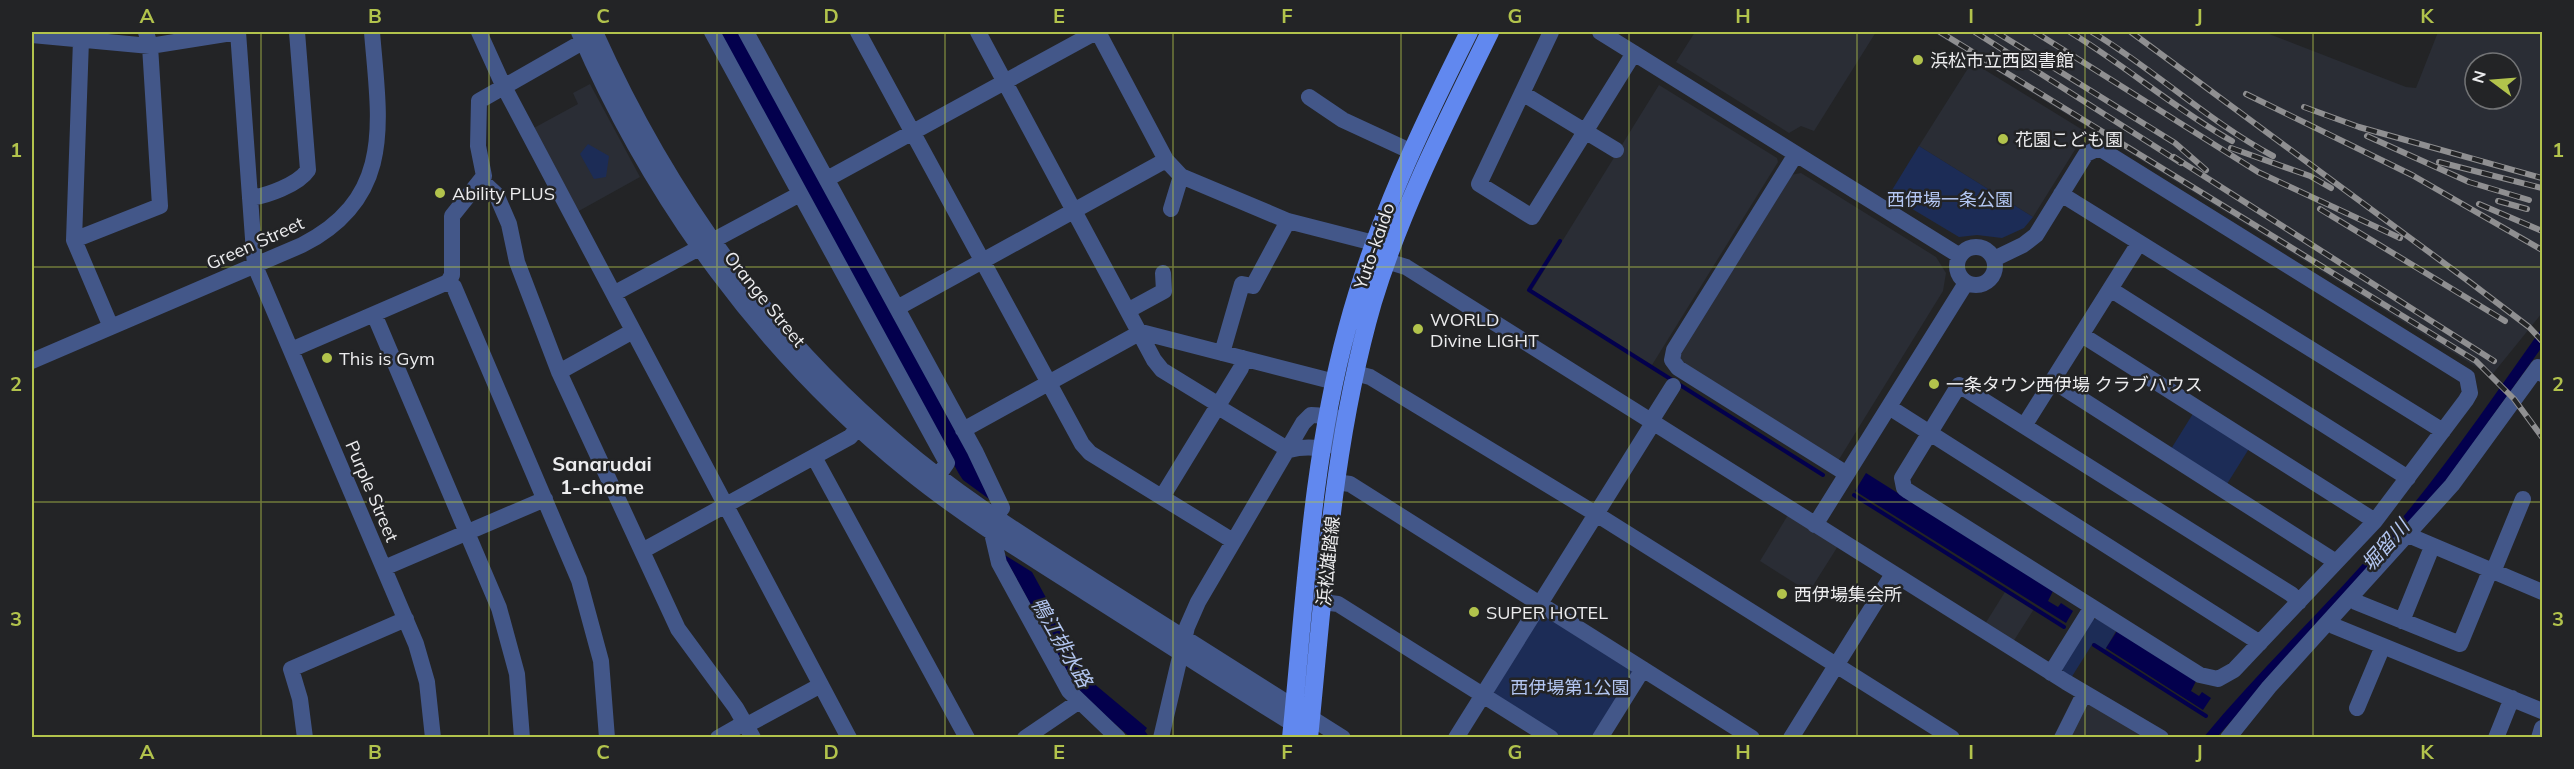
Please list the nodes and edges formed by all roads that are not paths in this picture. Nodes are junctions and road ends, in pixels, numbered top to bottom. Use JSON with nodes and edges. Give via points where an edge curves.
{"nodes":[{"id":1,"x":238,"y":32,"type":"edge"},
{"id":2,"x":297,"y":32,"type":"edge"},
{"id":3,"x":372,"y":32,"type":"edge"},
{"id":4,"x":479,"y":32,"type":"edge"},
{"id":5,"x":712,"y":32,"type":"edge"},
{"id":6,"x":746,"y":32,"type":"edge"},
{"id":7,"x":858,"y":32,"type":"edge"},
{"id":8,"x":978,"y":32,"type":"edge"},
{"id":9,"x":1097,"y":32,"type":"edge"},
{"id":10,"x":1469,"y":32,"type":"edge"},
{"id":11,"x":1490,"y":32,"type":"edge"},
{"id":12,"x":1551,"y":32,"type":"edge"},
{"id":13,"x":1600,"y":32,"type":"edge"},
{"id":14,"x":591,"y":34,"type":"edge"},
{"id":15,"x":32,"y":35,"type":"edge"},
{"id":16,"x":148,"y":39,"type":"edge"},
{"id":17,"x":81,"y":40,"type":"junction"},
{"id":18,"x":1634,"y":53,"type":"junction"},
{"id":19,"x":1005,"y":81,"type":"junction"},
{"id":20,"x":503,"y":85,"type":"junction"},
{"id":21,"x":1522,"y":93,"type":"junction"},
{"id":22,"x":1310,"y":97,"type":"dead end"},
{"id":23,"x":1585,"y":131,"type":"junction"},
{"id":24,"x":912,"y":132,"type":"junction"},
{"id":25,"x":1616,"y":150,"type":"dead end"},
{"id":26,"x":1410,"y":151,"type":"junction"},
{"id":27,"x":1796,"y":154,"type":"junction"},
{"id":28,"x":1166,"y":160,"type":"junction"},
{"id":29,"x":1181,"y":176,"type":"junction"},
{"id":30,"x":827,"y":179,"type":"junction"},
{"id":31,"x":482,"y":181,"type":"junction"},
{"id":32,"x":800,"y":194,"type":"junction"},
{"id":33,"x":2061,"y":194,"type":"junction"},
{"id":34,"x":250,"y":198,"type":"junction"},
{"id":35,"x":1171,"y":209,"type":"dead end"},
{"id":36,"x":1075,"y":210,"type":"junction"},
{"id":37,"x":1288,"y":221,"type":"junction"},
{"id":38,"x":74,"y":240,"type":"junction"},
{"id":39,"x":2139,"y":243,"type":"junction"},
{"id":40,"x":705,"y":244,"type":"junction"},
{"id":41,"x":1371,"y":249,"type":"junction"},
{"id":42,"x":1960,"y":256,"type":"junction"},
{"id":43,"x":1994,"y":259,"type":"junction"},
{"id":44,"x":982,"y":261,"type":"junction"},
{"id":45,"x":1387,"y":261,"type":"junction"},
{"id":46,"x":255,"y":266,"type":"junction"},
{"id":47,"x":1163,"y":273,"type":"dead end"},
{"id":48,"x":448,"y":282,"type":"junction"},
{"id":49,"x":1966,"y":283,"type":"junction"},
{"id":50,"x":2110,"y":289,"type":"junction"},
{"id":51,"x":615,"y":294,"type":"junction"},
{"id":52,"x":897,"y":308,"type":"junction"},
{"id":53,"x":1129,"y":310,"type":"junction"},
{"id":54,"x":374,"y":315,"type":"junction"},
{"id":55,"x":111,"y":327,"type":"junction"},
{"id":56,"x":633,"y":331,"type":"junction"},
{"id":57,"x":1141,"y":332,"type":"junction"},
{"id":58,"x":2082,"y":335,"type":"junction"},
{"id":59,"x":291,"y":350,"type":"junction"},
{"id":60,"x":1222,"y":353,"type":"junction"},
{"id":61,"x":1243,"y":358,"type":"junction"},
{"id":62,"x":32,"y":361,"type":"edge"},
{"id":63,"x":559,"y":372,"type":"junction"},
{"id":64,"x":2542,"y":374,"type":"edge"},
{"id":65,"x":1347,"y":380,"type":"junction"},
{"id":66,"x":2053,"y":381,"type":"junction"},
{"id":67,"x":1048,"y":383,"type":"junction"},
{"id":68,"x":1673,"y":386,"type":"dead end"},
{"id":69,"x":1218,"y":406,"type":"junction"},
{"id":70,"x":1889,"y":406,"type":"junction"},
{"id":71,"x":1328,"y":416,"type":"junction"},
{"id":72,"x":1652,"y":422,"type":"junction"},
{"id":73,"x":2024,"y":426,"type":"junction"},
{"id":74,"x":858,"y":428,"type":"junction"},
{"id":75,"x":963,"y":430,"type":"junction"},
{"id":76,"x":2443,"y":431,"type":"junction"},
{"id":77,"x":1929,"y":432,"type":"junction"},
{"id":78,"x":1289,"y":450,"type":"junction"},
{"id":79,"x":1321,"y":451,"type":"junction"},
{"id":80,"x":814,"y":457,"type":"junction"},
{"id":81,"x":1847,"y":474,"type":"junction"},
{"id":82,"x":938,"y":476,"type":"junction"},
{"id":83,"x":2408,"y":478,"type":"junction"},
{"id":84,"x":1336,"y":482,"type":"junction"},
{"id":85,"x":1162,"y":498,"type":"junction"},
{"id":86,"x":545,"y":499,"type":"junction"},
{"id":87,"x":2523,"y":499,"type":"dead end"},
{"id":88,"x":726,"y":505,"type":"junction"},
{"id":89,"x":1596,"y":514,"type":"junction"},
{"id":90,"x":2375,"y":521,"type":"junction"},
{"id":91,"x":994,"y":525,"type":"junction"},
{"id":92,"x":1815,"y":525,"type":"junction"},
{"id":93,"x":467,"y":533,"type":"junction"},
{"id":94,"x":2408,"y":535,"type":"junction"},
{"id":95,"x":1233,"y":541,"type":"junction"},
{"id":96,"x":2432,"y":547,"type":"junction"},
{"id":97,"x":642,"y":551,"type":"junction"},
{"id":98,"x":2337,"y":562,"type":"junction"},
{"id":99,"x":384,"y":568,"type":"junction"},
{"id":100,"x":2492,"y":572,"type":"junction"},
{"id":101,"x":1893,"y":574,"type":"junction"},
{"id":102,"x":2542,"y":592,"type":"edge"},
{"id":103,"x":2351,"y":598,"type":"junction"},
{"id":104,"x":1323,"y":602,"type":"junction"},
{"id":105,"x":2299,"y":602,"type":"junction"},
{"id":106,"x":1540,"y":604,"type":"junction"},
{"id":107,"x":2092,"y":607,"type":"junction"},
{"id":108,"x":406,"y":619,"type":"junction"},
{"id":109,"x":2402,"y":621,"type":"junction"},
{"id":110,"x":2329,"y":622,"type":"junction"},
{"id":111,"x":2260,"y":643,"type":"junction"},
{"id":112,"x":1182,"y":645,"type":"junction"},
{"id":113,"x":2383,"y":646,"type":"junction"},
{"id":114,"x":1836,"y":664,"type":"junction"},
{"id":115,"x":1643,"y":669,"type":"junction"},
{"id":116,"x":2051,"y":673,"type":"junction"},
{"id":117,"x":820,"y":685,"type":"junction"},
{"id":118,"x":2084,"y":694,"type":"junction"},
{"id":119,"x":1483,"y":695,"type":"junction"},
{"id":120,"x":2512,"y":698,"type":"junction"},
{"id":121,"x":1078,"y":702,"type":"junction"},
{"id":122,"x":2357,"y":708,"type":"dead end"},
{"id":123,"x":2542,"y":711,"type":"edge"},
{"id":124,"x":1292,"y":722,"type":"edge"},
{"id":125,"x":749,"y":728,"type":"edge"},
{"id":126,"x":2542,"y":728,"type":"edge"},
{"id":127,"x":1311,"y":732,"type":"edge"},
{"id":128,"x":305,"y":738,"type":"edge"},
{"id":129,"x":433,"y":738,"type":"edge"},
{"id":130,"x":522,"y":738,"type":"edge"},
{"id":131,"x":607,"y":738,"type":"edge"},
{"id":132,"x":718,"y":738,"type":"edge"},
{"id":133,"x":849,"y":738,"type":"edge"},
{"id":134,"x":967,"y":738,"type":"edge"},
{"id":135,"x":1025,"y":738,"type":"edge"},
{"id":136,"x":1118,"y":738,"type":"edge"},
{"id":137,"x":1161,"y":738,"type":"edge"},
{"id":138,"x":1343,"y":738,"type":"edge"},
{"id":139,"x":1456,"y":738,"type":"edge"},
{"id":140,"x":1551,"y":738,"type":"edge"},
{"id":141,"x":1600,"y":738,"type":"edge"},
{"id":142,"x":1752,"y":738,"type":"edge"},
{"id":143,"x":1791,"y":738,"type":"edge"},
{"id":144,"x":1952,"y":738,"type":"edge"},
{"id":145,"x":2062,"y":738,"type":"edge"},
{"id":146,"x":2161,"y":738,"type":"edge"},
{"id":147,"x":2228,"y":738,"type":"edge"},
{"id":148,"x":2496,"y":738,"type":"edge"},
{"id":149,"x":2539,"y":738,"type":"edge"}],
"edges":[{"from":1,"to":16,"type":"street"},
{"from":1,"to":34,"type":"street","name":"Purple Street"},
{"from":2,"to":34,"type":"street","via":[[308,170],[299,179]]},
{"from":3,"to":46,"type":"street","name":"Green Street","via":[[379,135],[368,180],[349,210],[322,234]]},
{"from":4,"to":20,"type":"street"},
{"from":5,"to":32,"type":"street"},
{"from":6,"to":30,"type":"street"},
{"from":7,"to":24,"type":"street"},
{"from":8,"to":19,"type":"street"},
{"from":9,"to":19,"type":"street"},
{"from":9,"to":28,"type":"street"},
{"from":10,"to":26,"type":"main road","name":"Yuto-kaido"},
{"from":11,"to":45,"type":"main road","name":"Yuto-kaido","via":[[1421,173]]},
{"from":12,"to":21,"type":"street"},
{"from":13,"to":18,"type":"street"},
{"from":14,"to":20,"type":"street"},
{"from":14,"to":40,"type":"street","name":"Orange Street"},
{"from":15,"to":17,"type":"street"},
{"from":16,"to":17,"type":"street"},
{"from":16,"to":38,"type":"street","via":[[160,206]]},
{"from":17,"to":38,"type":"street"},
{"from":18,"to":23,"type":"street"},
{"from":18,"to":27,"type":"street"},
{"from":19,"to":24,"type":"street"},
{"from":19,"to":36,"type":"street"},
{"from":20,"to":31,"type":"street","via":[[478,105]]},
{"from":20,"to":51,"type":"street"},
{"from":21,"to":23,"type":"street"},
{"from":21,"to":23,"type":"street","via":[[1479,184],[1532,217]]},
{"from":22,"to":26,"type":"street","via":[[1343,120]]},
{"from":23,"to":25,"type":"street"},
{"from":24,"to":30,"type":"street"},
{"from":24,"to":44,"type":"street"},
{"from":26,"to":41,"type":"main road","name":"Yuto-kaido"},
{"from":27,"to":42,"type":"street"},
{"from":27,"to":81,"type":"street","via":[[1674,350],[1672,360],[1678,368]]},
{"from":28,"to":29,"type":"street"},
{"from":28,"to":36,"type":"street"},
{"from":29,"to":35,"type":"street"},
{"from":29,"to":37,"type":"street"},
{"from":30,"to":52,"type":"street"},
{"from":31,"to":48,"type":"street","via":[[452,216],[452,275]]},
{"from":31,"to":63,"type":"street","via":[[496,194],[509,224],[517,262]]},
{"from":32,"to":40,"type":"street"},
{"from":32,"to":82,"type":"street","via":[[947,463]]},
{"from":33,"to":39,"type":"street"},
{"from":33,"to":43,"type":"street","via":[[2032,239]]},
{"from":33,"to":76,"type":"street","via":[[2090,150],[2104,150],[2461,371],[2467,376],[2470,393]]},
{"from":34,"to":46,"type":"street","name":"Purple Street"},
{"from":36,"to":44,"type":"street"},
{"from":36,"to":53,"type":"street"},
{"from":37,"to":41,"type":"street"},
{"from":37,"to":60,"type":"street","via":[[1253,286],[1242,284]]},
{"from":38,"to":55,"type":"street"},
{"from":39,"to":50,"type":"street"},
{"from":39,"to":76,"type":"street"},
{"from":40,"to":51,"type":"street"},
{"from":40,"to":74,"type":"street","name":"Orange Street","via":[[777,345]]},
{"from":40,"to":82,"type":"street","name":"Orange Street","via":[[822,373]]},
{"from":41,"to":45,"type":"street"},
{"from":41,"to":65,"type":"main road","name":"Yuto-kaido","via":[[1346,330]]},
{"from":42,"to":43,"type":"street","via":[[1978,247]]},
{"from":42,"to":49,"type":"street","via":[[1957,272]]},
{"from":43,"to":49,"type":"street","via":[[1995,272],[1989,281],[1979,285]]},
{"from":44,"to":52,"type":"street"},
{"from":44,"to":67,"type":"street"},
{"from":45,"to":65,"type":"main road","name":"Yuto-kaido"},
{"from":45,"to":72,"type":"street","via":[[1406,267]]},
{"from":46,"to":55,"type":"street","name":"Green Street"},
{"from":46,"to":59,"type":"street","name":"Purple Street"},
{"from":47,"to":53,"type":"street","via":[[1164,291]]},
{"from":48,"to":54,"type":"street"},
{"from":48,"to":86,"type":"street","via":[[454,287]]},
{"from":49,"to":70,"type":"street"},
{"from":50,"to":58,"type":"street"},
{"from":50,"to":83,"type":"street"},
{"from":51,"to":56,"type":"street"},
{"from":52,"to":75,"type":"street"},
{"from":53,"to":57,"type":"street"},
{"from":54,"to":59,"type":"street"},
{"from":54,"to":93,"type":"street"},
{"from":55,"to":62,"type":"street","name":"Green Street"},
{"from":56,"to":63,"type":"street"},
{"from":56,"to":88,"type":"street"},
{"from":57,"to":60,"type":"street"},
{"from":57,"to":67,"type":"street"},
{"from":57,"to":69,"type":"street","via":[[1157,365]]},
{"from":58,"to":66,"type":"street"},
{"from":58,"to":90,"type":"street"},
{"from":59,"to":99,"type":"street","name":"Purple Street"},
{"from":60,"to":61,"type":"street"},
{"from":61,"to":65,"type":"street"},
{"from":61,"to":69,"type":"street"},
{"from":63,"to":97,"type":"street"},
{"from":64,"to":94,"type":"street","via":[[2538,367],[2452,485]]},
{"from":65,"to":71,"type":"main road","name":"Yuto-kaido"},
{"from":65,"to":79,"type":"street","via":[[1336,434]]},
{"from":65,"to":84,"type":"main road","name":"浜松雄踏線"},
{"from":65,"to":89,"type":"street","via":[[1370,377]]},
{"from":66,"to":73,"type":"street"},
{"from":66,"to":98,"type":"street"},
{"from":67,"to":75,"type":"street"},
{"from":67,"to":85,"type":"street","via":[[1086,449]]},
{"from":68,"to":72,"type":"street"},
{"from":69,"to":78,"type":"street"},
{"from":69,"to":85,"type":"street"},
{"from":70,"to":77,"type":"street"},
{"from":70,"to":81,"type":"street"},
{"from":71,"to":78,"type":"street","via":[[1306,418]]},
{"from":71,"to":79,"type":"main road","name":"浜松雄踏線"},
{"from":72,"to":89,"type":"street"},
{"from":72,"to":92,"type":"street"},
{"from":73,"to":77,"type":"street","via":[[1959,385]]},
{"from":73,"to":105,"type":"street"},
{"from":74,"to":80,"type":"street"},
{"from":74,"to":91,"type":"street","name":"Orange Street","via":[[929,488]]},
{"from":75,"to":91,"type":"street","via":[[1002,508]]},
{"from":76,"to":83,"type":"street"},
{"from":77,"to":107,"type":"street","via":[[1904,473],[1904,488]]},
{"from":77,"to":111,"type":"street"},
{"from":78,"to":79,"type":"street"},
{"from":78,"to":95,"type":"street"},
{"from":79,"to":124,"type":"main road","name":"浜松雄踏線"},
{"from":80,"to":88,"type":"street"},
{"from":80,"to":134,"type":"street"},
{"from":81,"to":92,"type":"street"},
{"from":82,"to":91,"type":"street","name":"Orange Street","via":[[979,506]]},
{"from":83,"to":90,"type":"street"},
{"from":84,"to":104,"type":"main road","name":"浜松雄踏線"},
{"from":84,"to":106,"type":"street","via":[[1350,484]]},
{"from":85,"to":95,"type":"street"},
{"from":86,"to":93,"type":"street"},
{"from":86,"to":131,"type":"street","via":[[579,580],[595,633],[605,688]]},
{"from":87,"to":100,"type":"street"},
{"from":88,"to":97,"type":"street"},
{"from":88,"to":117,"type":"street"},
{"from":89,"to":106,"type":"street"},
{"from":89,"to":114,"type":"street"},
{"from":90,"to":98,"type":"street"},
{"from":91,"to":112,"type":"street"},
{"from":91,"to":121,"type":"street","via":[[999,563]]},
{"from":92,"to":101,"type":"street"},
{"from":93,"to":99,"type":"street"},
{"from":93,"to":130,"type":"street","via":[[499,608],[512,652]]},
{"from":94,"to":96,"type":"street"},
{"from":94,"to":103,"type":"street"},
{"from":95,"to":112,"type":"street","via":[[1196,605]]},
{"from":96,"to":100,"type":"street"},
{"from":96,"to":109,"type":"street"},
{"from":97,"to":125,"type":"street","via":[[682,637]]},
{"from":98,"to":105,"type":"street"},
{"from":99,"to":108,"type":"street","name":"Purple Street"},
{"from":100,"to":102,"type":"street"},
{"from":100,"to":109,"type":"street","via":[[2460,644]]},
{"from":101,"to":114,"type":"street"},
{"from":101,"to":116,"type":"street"},
{"from":103,"to":109,"type":"street"},
{"from":103,"to":110,"type":"street"},
{"from":104,"to":119,"type":"street","via":[[1338,604]]},
{"from":104,"to":127,"type":"main road","name":"浜松雄踏線"},
{"from":105,"to":111,"type":"street"},
{"from":106,"to":115,"type":"street"},
{"from":106,"to":119,"type":"street"},
{"from":107,"to":111,"type":"street","via":[[2208,679],[2227,676]]},
{"from":107,"to":116,"type":"street"},
{"from":108,"to":128,"type":"street","via":[[291,669]]},
{"from":108,"to":129,"type":"street","name":"Purple Street","via":[[427,682]]},
{"from":110,"to":113,"type":"street"},
{"from":110,"to":147,"type":"street"},
{"from":112,"to":124,"type":"street"},
{"from":112,"to":137,"type":"street"},
{"from":113,"to":120,"type":"street"},
{"from":113,"to":122,"type":"street"},
{"from":114,"to":143,"type":"street"},
{"from":114,"to":144,"type":"street"},
{"from":115,"to":141,"type":"street"},
{"from":115,"to":142,"type":"street"},
{"from":116,"to":118,"type":"street"},
{"from":117,"to":125,"type":"street"},
{"from":117,"to":133,"type":"street"},
{"from":118,"to":145,"type":"street"},
{"from":118,"to":146,"type":"street"},
{"from":119,"to":139,"type":"street"},
{"from":119,"to":140,"type":"street"},
{"from":120,"to":123,"type":"street"},
{"from":120,"to":148,"type":"street"},
{"from":121,"to":135,"type":"street"},
{"from":121,"to":136,"type":"street"},
{"from":124,"to":127,"type":"street"},
{"from":125,"to":132,"type":"street"},
{"from":126,"to":149,"type":"street"},
{"from":127,"to":138,"type":"street"}]}
